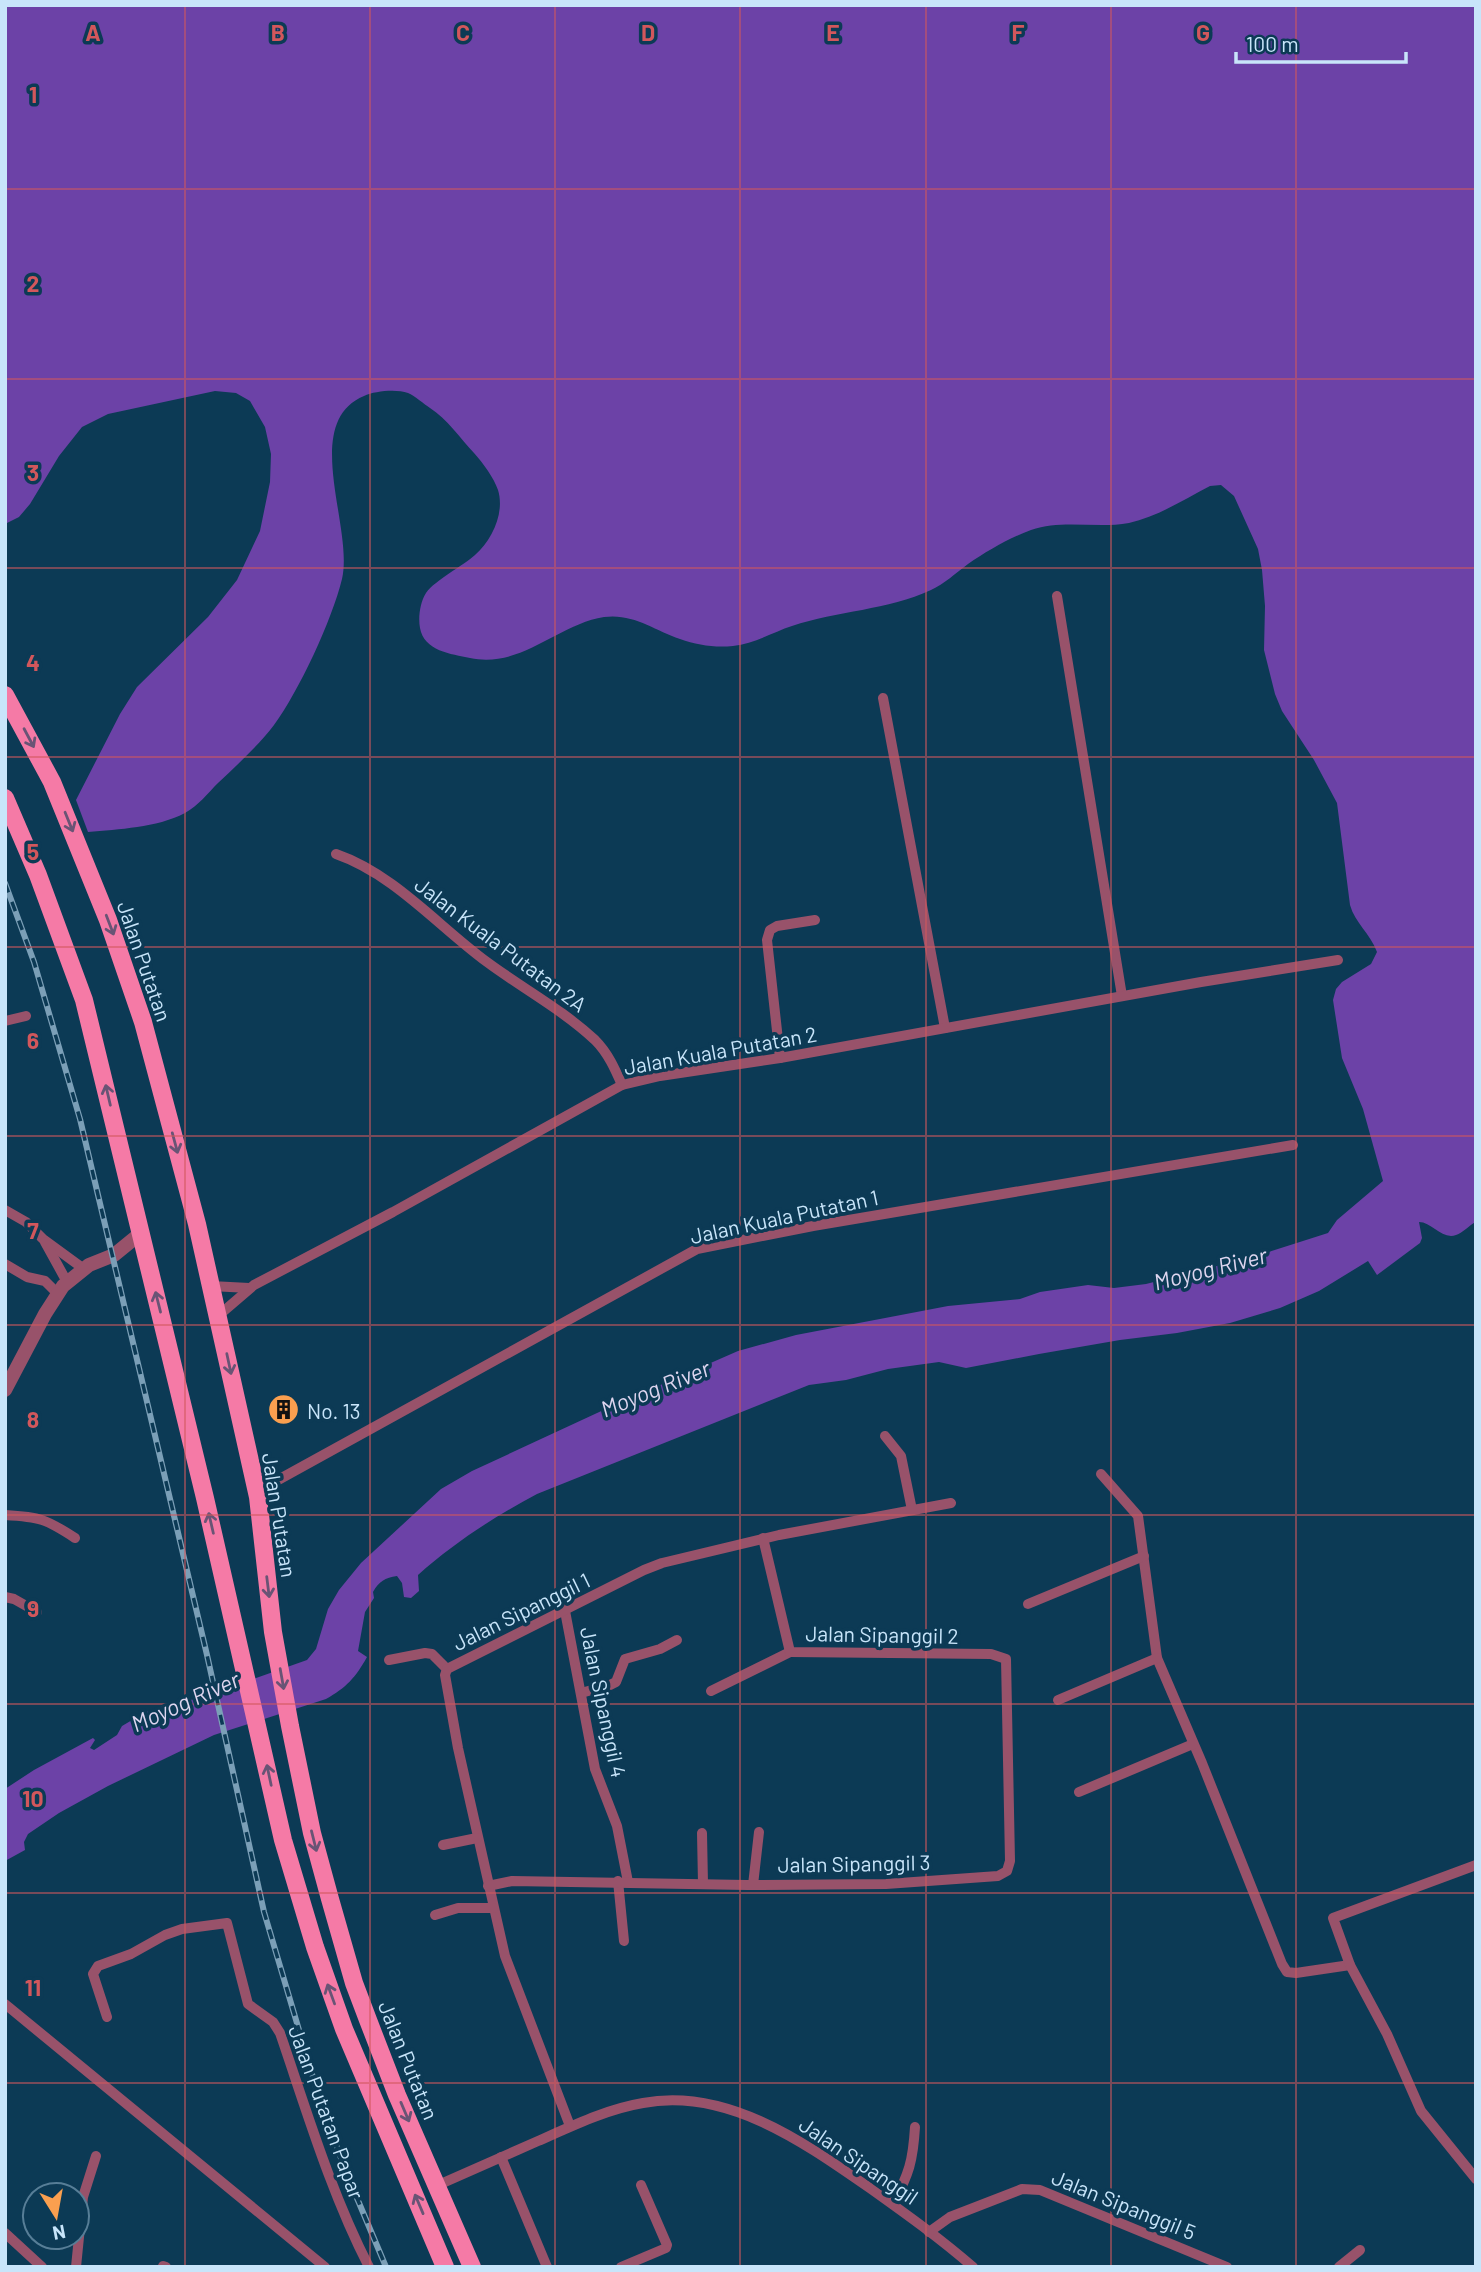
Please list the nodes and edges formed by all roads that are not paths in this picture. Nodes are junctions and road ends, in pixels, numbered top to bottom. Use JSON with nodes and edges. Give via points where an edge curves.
{"nodes":[{"id":1,"x":1058,"y":596,"type":"dead end"},
{"id":2,"x":5,"y":695,"type":"edge"},
{"id":3,"x":883,"y":698,"type":"dead end"},
{"id":4,"x":7,"y":801,"type":"edge"},
{"id":5,"x":336,"y":854,"type":"dead end"},
{"id":6,"x":815,"y":920,"type":"dead end"},
{"id":7,"x":1338,"y":960,"type":"dead end"},
{"id":8,"x":1122,"y":996,"type":"junction"},
{"id":9,"x":26,"y":1016,"type":"dead end"},
{"id":10,"x":5,"y":1021,"type":"edge"},
{"id":11,"x":945,"y":1028,"type":"junction"},
{"id":12,"x":780,"y":1058,"type":"junction"},
{"id":13,"x":622,"y":1085,"type":"junction"},
{"id":14,"x":1293,"y":1145,"type":"dead end"},
{"id":15,"x":5,"y":1210,"type":"edge"},
{"id":16,"x":141,"y":1233,"type":"junction"},
{"id":17,"x":43,"y":1239,"type":"junction"},
{"id":18,"x":114,"y":1255,"type":"junction"},
{"id":19,"x":5,"y":1264,"type":"edge"},
{"id":20,"x":148,"y":1264,"type":"junction"},
{"id":21,"x":83,"y":1269,"type":"junction"},
{"id":22,"x":211,"y":1286,"type":"junction"},
{"id":23,"x":62,"y":1287,"type":"junction"},
{"id":24,"x":249,"y":1288,"type":"junction"},
{"id":25,"x":218,"y":1316,"type":"junction"},
{"id":26,"x":5,"y":1390,"type":"edge"},
{"id":27,"x":885,"y":1436,"type":"dead end"},
{"id":28,"x":252,"y":1471,"type":"junction"},
{"id":29,"x":291,"y":1474,"type":"junction"},
{"id":30,"x":1101,"y":1474,"type":"dead end"},
{"id":31,"x":258,"y":1497,"type":"junction"},
{"id":32,"x":951,"y":1503,"type":"dead end"},
{"id":33,"x":912,"y":1510,"type":"junction"},
{"id":34,"x":5,"y":1515,"type":"edge"},
{"id":35,"x":75,"y":1538,"type":"dead end"},
{"id":36,"x":764,"y":1538,"type":"junction"},
{"id":37,"x":1144,"y":1556,"type":"junction"},
{"id":38,"x":5,"y":1597,"type":"edge"},
{"id":39,"x":1028,"y":1604,"type":"dead end"},
{"id":40,"x":565,"y":1611,"type":"junction"},
{"id":41,"x":37,"y":1612,"type":"dead end"},
{"id":42,"x":677,"y":1640,"type":"dead end"},
{"id":43,"x":790,"y":1652,"type":"junction"},
{"id":44,"x":1157,"y":1658,"type":"junction"},
{"id":45,"x":1006,"y":1659,"type":"joint"},
{"id":46,"x":389,"y":1660,"type":"dead end"},
{"id":47,"x":447,"y":1669,"type":"junction"},
{"id":48,"x":711,"y":1691,"type":"dead end"},
{"id":49,"x":581,"y":1693,"type":"junction"},
{"id":50,"x":1058,"y":1700,"type":"dead end"},
{"id":51,"x":1193,"y":1744,"type":"junction"},
{"id":52,"x":1079,"y":1791,"type":"dead end"},
{"id":53,"x":759,"y":1832,"type":"dead end"},
{"id":54,"x":702,"y":1833,"type":"dead end"},
{"id":55,"x":477,"y":1838,"type":"junction"},
{"id":56,"x":443,"y":1845,"type":"dead end"},
{"id":57,"x":1476,"y":1865,"type":"edge"},
{"id":58,"x":623,"y":1882,"type":"junction"},
{"id":59,"x":704,"y":1884,"type":"junction"},
{"id":60,"x":753,"y":1885,"type":"junction"},
{"id":61,"x":488,"y":1886,"type":"junction"},
{"id":62,"x":493,"y":1908,"type":"junction"},
{"id":63,"x":435,"y":1915,"type":"dead end"},
{"id":64,"x":624,"y":1941,"type":"dead end"},
{"id":65,"x":1350,"y":1965,"type":"junction"},
{"id":66,"x":5,"y":2004,"type":"edge"},
{"id":67,"x":107,"y":2017,"type":"dead end"},
{"id":68,"x":570,"y":2126,"type":"junction"},
{"id":69,"x":915,"y":2127,"type":"dead end"},
{"id":70,"x":96,"y":2156,"type":"dead end"},
{"id":71,"x":501,"y":2157,"type":"junction"},
{"id":72,"x":1476,"y":2179,"type":"edge"},
{"id":73,"x":641,"y":2185,"type":"dead end"},
{"id":74,"x":436,"y":2186,"type":"junction"},
{"id":75,"x":892,"y":2204,"type":"junction"},
{"id":76,"x":929,"y":2232,"type":"junction"},
{"id":77,"x":5,"y":2233,"type":"edge"},
{"id":78,"x":1360,"y":2250,"type":"dead end"},
{"id":79,"x":42,"y":2267,"type":"edge"},
{"id":80,"x":76,"y":2267,"type":"edge"},
{"id":81,"x":325,"y":2267,"type":"edge"},
{"id":82,"x":369,"y":2267,"type":"edge"},
{"id":83,"x":445,"y":2267,"type":"edge"},
{"id":84,"x":472,"y":2267,"type":"edge"},
{"id":85,"x":547,"y":2267,"type":"edge"},
{"id":86,"x":621,"y":2267,"type":"edge"},
{"id":87,"x":973,"y":2267,"type":"edge"},
{"id":88,"x":1227,"y":2267,"type":"edge"},
{"id":89,"x":1339,"y":2267,"type":"edge"}],
"edges":[{"from":1,"to":8,"type":"street"},
{"from":2,"to":22,"type":"highway","name":"Jalan Putatan","one_way":true,"via":[[52,782],[119,949],[143,1022]]},
{"from":3,"to":11,"type":"street"},
{"from":16,"to":4,"type":"highway","one_way":true,"via":[[84,1000]]},
{"from":5,"to":13,"type":"street","name":"Jalan Kuala Putatan 2A","via":[[378,876],[588,1035],[612,1062]]},
{"from":6,"to":12,"type":"street","via":[[777,926],[767,940]]},
{"from":7,"to":8,"type":"street","name":"Jalan Kuala Putatan 2"},
{"from":8,"to":11,"type":"street","name":"Jalan Kuala Putatan 2"},
{"from":9,"to":10,"type":"street"},
{"from":11,"to":12,"type":"street","name":"Jalan Kuala Putatan 2"},
{"from":12,"to":13,"type":"street","name":"Jalan Kuala Putatan 2"},
{"from":13,"to":24,"type":"street","name":"Jalan Kuala Putatan 2"},
{"from":14,"to":29,"type":"street","name":"Jalan Kuala Putatan 1","via":[[697,1249]]},
{"from":15,"to":17,"type":"street"},
{"from":16,"to":18,"type":"street"},
{"from":16,"to":20,"type":"highway"},
{"from":17,"to":21,"type":"street"},
{"from":17,"to":23,"type":"street"},
{"from":18,"to":20,"type":"street"},
{"from":18,"to":21,"type":"street"},
{"from":19,"to":23,"type":"street","via":[[27,1277]]},
{"from":83,"to":20,"type":"highway","one_way":true,"via":[[344,2029],[283,1840]]},
{"from":21,"to":23,"type":"street"},
{"from":22,"to":24,"type":"street"},
{"from":22,"to":25,"type":"highway","name":"Jalan Putatan"},
{"from":23,"to":26,"type":"street"},
{"from":24,"to":25,"type":"street","name":"Jalan Kuala Putatan 2"},
{"from":25,"to":28,"type":"highway","name":"Jalan Putatan","one_way":true},
{"from":27,"to":33,"type":"street","via":[[901,1456]]},
{"from":28,"to":29,"type":"street","via":[[268,1476]]},
{"from":28,"to":31,"type":"highway","name":"Jalan Putatan"},
{"from":29,"to":31,"type":"street","name":"Jalan Kuala Putatan 1"},
{"from":30,"to":37,"type":"street","via":[[1138,1516]]},
{"from":31,"to":74,"type":"highway","name":"Jalan Putatan","one_way":true,"via":[[273,1632],[312,1833],[354,1983]]},
{"from":32,"to":33,"type":"street","name":"Jalan Sipanggil 1"},
{"from":33,"to":36,"type":"street","name":"Jalan Sipanggil 1"},
{"from":34,"to":35,"type":"street","via":[[38,1517]]},
{"from":36,"to":40,"type":"street","name":"Jalan Sipanggil 1","via":[[662,1563]]},
{"from":36,"to":43,"type":"street","name":"Jalan Sipanggil 2"},
{"from":37,"to":39,"type":"street"},
{"from":37,"to":44,"type":"street"},
{"from":38,"to":41,"type":"street"},
{"from":40,"to":47,"type":"street","name":"Jalan Sipanggil 1"},
{"from":40,"to":49,"type":"street","name":"Jalan Sipanggil 4"},
{"from":42,"to":49,"type":"street","via":[[625,1659],[616,1682]]},
{"from":43,"to":45,"type":"street","name":"Jalan Sipanggil 2","via":[[991,1654]]},
{"from":43,"to":48,"type":"street"},
{"from":44,"to":50,"type":"street"},
{"from":44,"to":51,"type":"street"},
{"from":45,"to":60,"type":"street","name":"Jalan Sipanggil 3","via":[[1007,1871],[998,1876],[900,1883]]},
{"from":46,"to":47,"type":"street","via":[[432,1654]]},
{"from":47,"to":55,"type":"street","name":"Jalan Sipanggil 1"},
{"from":49,"to":58,"type":"street","name":"Jalan Sipanggil 4","via":[[595,1769],[617,1826]]},
{"from":51,"to":52,"type":"street"},
{"from":51,"to":65,"type":"street","via":[[1287,1972]]},
{"from":53,"to":60,"type":"street"},
{"from":54,"to":59,"type":"street"},
{"from":55,"to":56,"type":"street"},
{"from":55,"to":61,"type":"street","name":"Jalan Sipanggil 1"},
{"from":57,"to":65,"type":"street","via":[[1333,1917]]},
{"from":58,"to":59,"type":"street","name":"Jalan Sipanggil 3"},
{"from":58,"to":61,"type":"street","name":"Jalan Sipanggil 3","via":[[512,1881]]},
{"from":58,"to":64,"type":"street","name":"Jalan Sipanggil 4"},
{"from":59,"to":60,"type":"street","name":"Jalan Sipanggil 3"},
{"from":61,"to":62,"type":"street","name":"Jalan Sipanggil 1"},
{"from":62,"to":63,"type":"street","via":[[470,1907]]},
{"from":62,"to":68,"type":"street","name":"Jalan Sipanggil 1","via":[[505,1956]]},
{"from":65,"to":72,"type":"street","via":[[1421,2111]]},
{"from":66,"to":81,"type":"street"},
{"from":67,"to":82,"type":"street","name":"Jalan Putatan Papar","via":[[93,1974],[98,1966],[182,1929],[227,1923],[248,2004],[280,2033],[333,2186]]},
{"from":68,"to":71,"type":"street","name":"Jalan Sipanggil"},
{"from":68,"to":75,"type":"street","name":"Jalan Sipanggil","via":[[646,2102],[710,2104],[800,2142]]},
{"from":69,"to":75,"type":"street","via":[[908,2177]]},
{"from":70,"to":80,"type":"street","via":[[83,2197]]},
{"from":71,"to":74,"type":"street","name":"Jalan Sipanggil"},
{"from":71,"to":85,"type":"street"},
{"from":73,"to":86,"type":"street","via":[[667,2245]]},
{"from":74,"to":84,"type":"highway","name":"Jalan Putatan"},
{"from":75,"to":76,"type":"street","name":"Jalan Sipanggil"},
{"from":76,"to":87,"type":"street","name":"Jalan Sipanggil"},
{"from":76,"to":88,"type":"street","name":"Jalan Sipanggil 5","via":[[950,2217],[1022,2189],[1040,2190]]},
{"from":77,"to":79,"type":"street"},
{"from":78,"to":89,"type":"street"}]}
